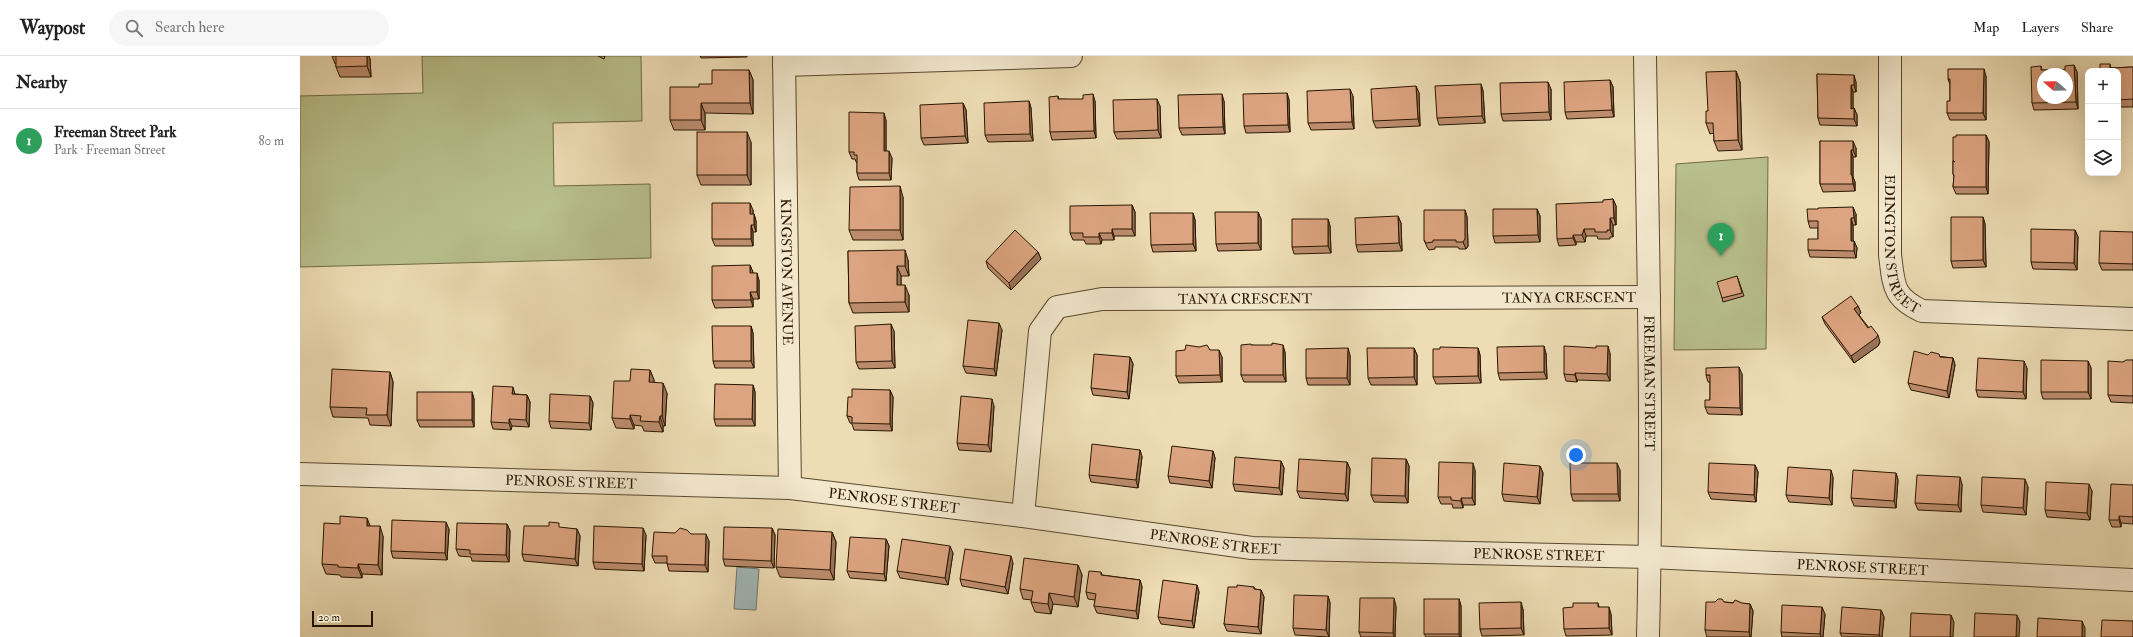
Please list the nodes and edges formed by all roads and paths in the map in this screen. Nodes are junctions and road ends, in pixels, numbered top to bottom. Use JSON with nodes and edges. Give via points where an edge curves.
{"nodes":[{"id":1,"x":1071,"y":56,"type":"edge"},
{"id":2,"x":1645,"y":56,"type":"edge"},
{"id":3,"x":1890,"y":56,"type":"edge"},
{"id":4,"x":784,"y":60,"type":"edge"},
{"id":5,"x":1649,"y":297,"type":"junction"},
{"id":6,"x":2133,"y":319,"type":"edge"},
{"id":7,"x":300,"y":474,"type":"edge"},
{"id":8,"x":790,"y":488,"type":"junction"},
{"id":9,"x":1023,"y":516,"type":"junction"},
{"id":10,"x":1650,"y":557,"type":"junction"},
{"id":11,"x":2133,"y":580,"type":"edge"},
{"id":12,"x":1648,"y":637,"type":"edge"}],
"edges":[{"from":1,"to":4,"type":"street"},
{"from":2,"to":5,"type":"street","name":"FREEMAN STREET"},
{"from":3,"to":6,"type":"street","name":"EDINGTON STREET","via":[[1890,255],[1897,293],[1908,304],[1922,311]]},
{"from":4,"to":8,"type":"street","name":"KINGSTON AVENUE"},
{"from":5,"to":9,"type":"street","name":"TANYA CRESCENT","via":[[1102,299],[1057,307],[1040,331]]},
{"from":5,"to":10,"type":"street","name":"FREEMAN STREET"},
{"from":7,"to":8,"type":"street","name":"PENROSE STREET"},
{"from":8,"to":9,"type":"street","name":"PENROSE STREET"},
{"from":9,"to":10,"type":"street","name":"PENROSE STREET","via":[[1252,548]]},
{"from":10,"to":11,"type":"street","name":"PENROSE STREET"},
{"from":10,"to":12,"type":"street","name":"FREEMAN STREET"}]}
